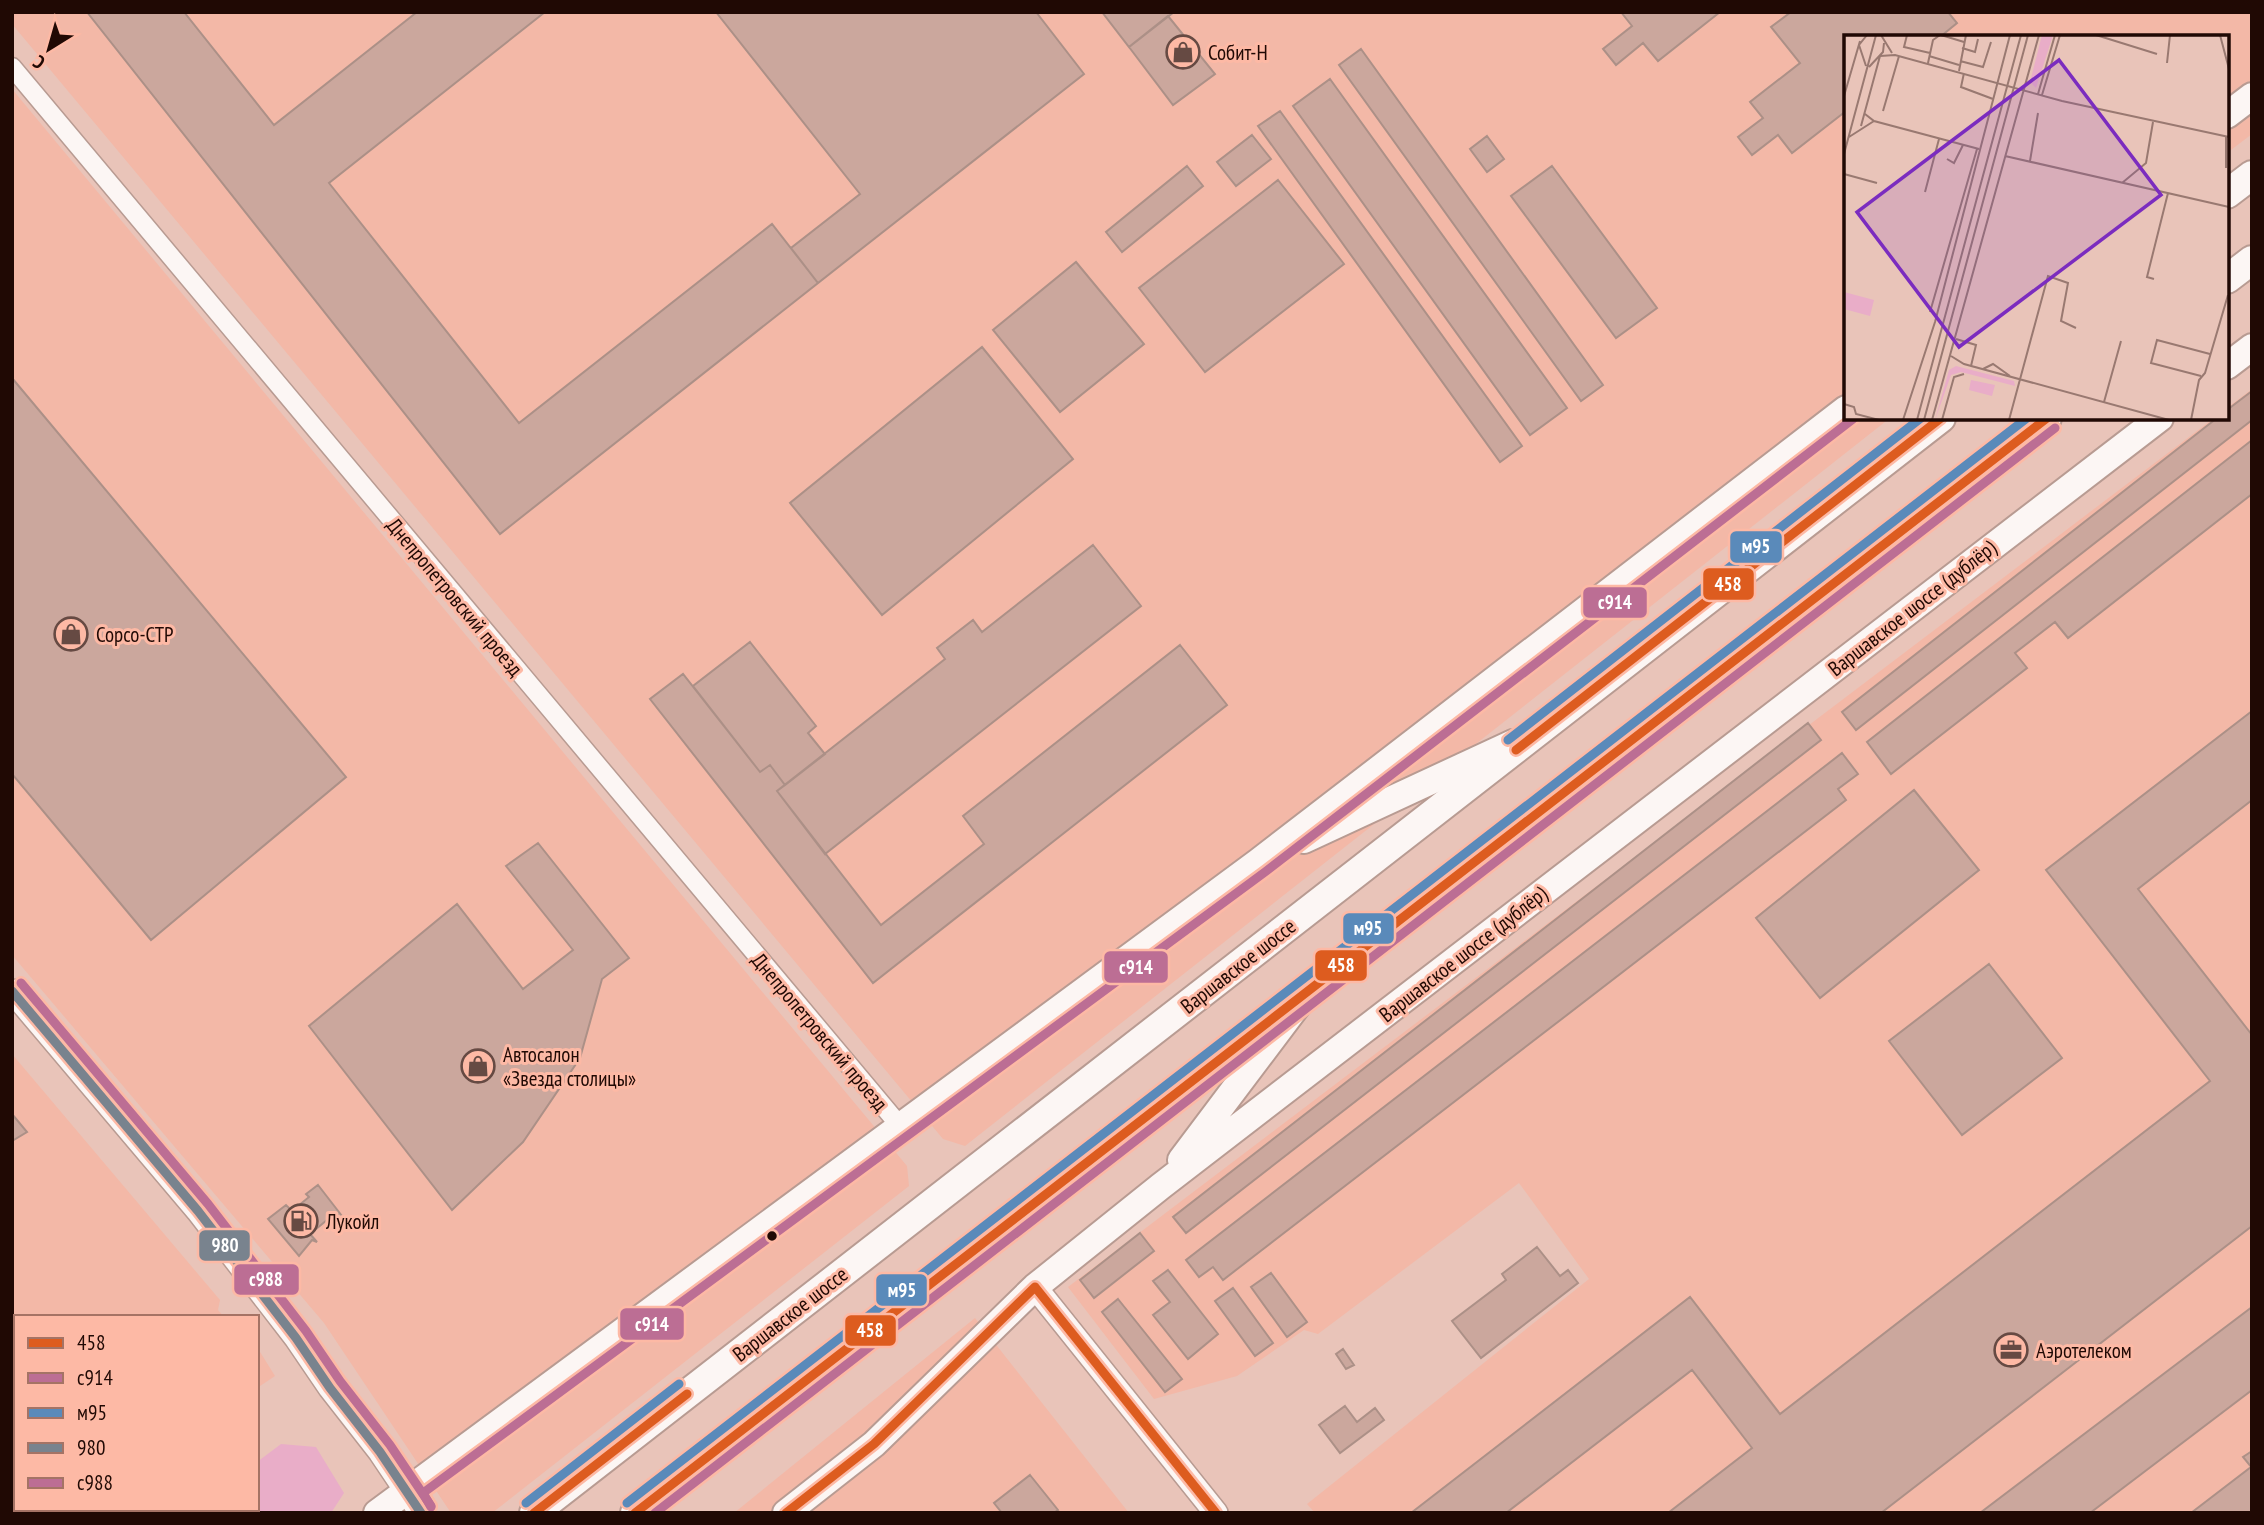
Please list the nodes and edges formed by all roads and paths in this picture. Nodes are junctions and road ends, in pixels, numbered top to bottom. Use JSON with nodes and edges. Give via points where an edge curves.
{"nodes":[{"id":1,"x":12,"y":68,"type":"edge"},
{"id":2,"x":2252,"y":96,"type":"edge"},
{"id":3,"x":2229,"y":113,"type":"edge"},
{"id":4,"x":2252,"y":175,"type":"edge"},
{"id":5,"x":2229,"y":192,"type":"edge"},
{"id":6,"x":2252,"y":260,"type":"edge"},
{"id":7,"x":2229,"y":277,"type":"edge"},
{"id":8,"x":2252,"y":347,"type":"edge"},
{"id":9,"x":2229,"y":364,"type":"edge"},
{"id":10,"x":1844,"y":411,"type":"edge"},
{"id":11,"x":1938,"y":420,"type":"edge"},
{"id":12,"x":2044,"y":420,"type":"edge"},
{"id":13,"x":2157,"y":420,"type":"edge"},
{"id":14,"x":1544,"y":729,"type":"junction"},
{"id":15,"x":1258,"y":862,"type":"junction"},
{"id":16,"x":1309,"y":990,"type":"junction"},
{"id":17,"x":12,"y":991,"type":"edge"},
{"id":18,"x":900,"y":1126,"type":"junction"},
{"id":19,"x":1161,"y":1186,"type":"junction"},
{"id":20,"x":1035,"y":1287,"type":"junction"},
{"id":21,"x":407,"y":1490,"type":"junction"},
{"id":22,"x":377,"y":1513,"type":"edge"},
{"id":23,"x":421,"y":1513,"type":"edge"},
{"id":24,"x":534,"y":1513,"type":"edge"},
{"id":25,"x":635,"y":1513,"type":"edge"},
{"id":26,"x":786,"y":1513,"type":"edge"},
{"id":27,"x":1216,"y":1513,"type":"edge"}],
"edges":[{"from":1,"to":18,"type":"street","name":"Днепропетровский проезд"},
{"from":2,"to":3,"type":"main road"},
{"from":4,"to":5,"type":"main road"},
{"from":6,"to":7,"type":"main road"},
{"from":8,"to":9,"type":"main road"},
{"from":10,"to":15,"type":"main road"},
{"from":11,"to":14,"type":"main road","name":"Варшавское шоссе"},
{"from":12,"to":16,"type":"main road"},
{"from":13,"to":19,"type":"main road","name":"Варшавское шоссе (дублёр)"},
{"from":14,"to":15,"type":"main road"},
{"from":14,"to":24,"type":"main road","name":"Варшавское шоссе"},
{"from":15,"to":18,"type":"main road"},
{"from":16,"to":19,"type":"main road"},
{"from":16,"to":25,"type":"main road"},
{"from":17,"to":21,"type":"street","via":[[198,1211]]},
{"from":18,"to":21,"type":"main road"},
{"from":19,"to":20,"type":"main road","name":"Варшавское шоссе (дублёр)"},
{"from":20,"to":26,"type":"main road","name":"Варшавское шоссе (дублёр)","via":[[874,1444]]},
{"from":20,"to":27,"type":"street"},
{"from":21,"to":22,"type":"main road"},
{"from":21,"to":23,"type":"street"}]}
